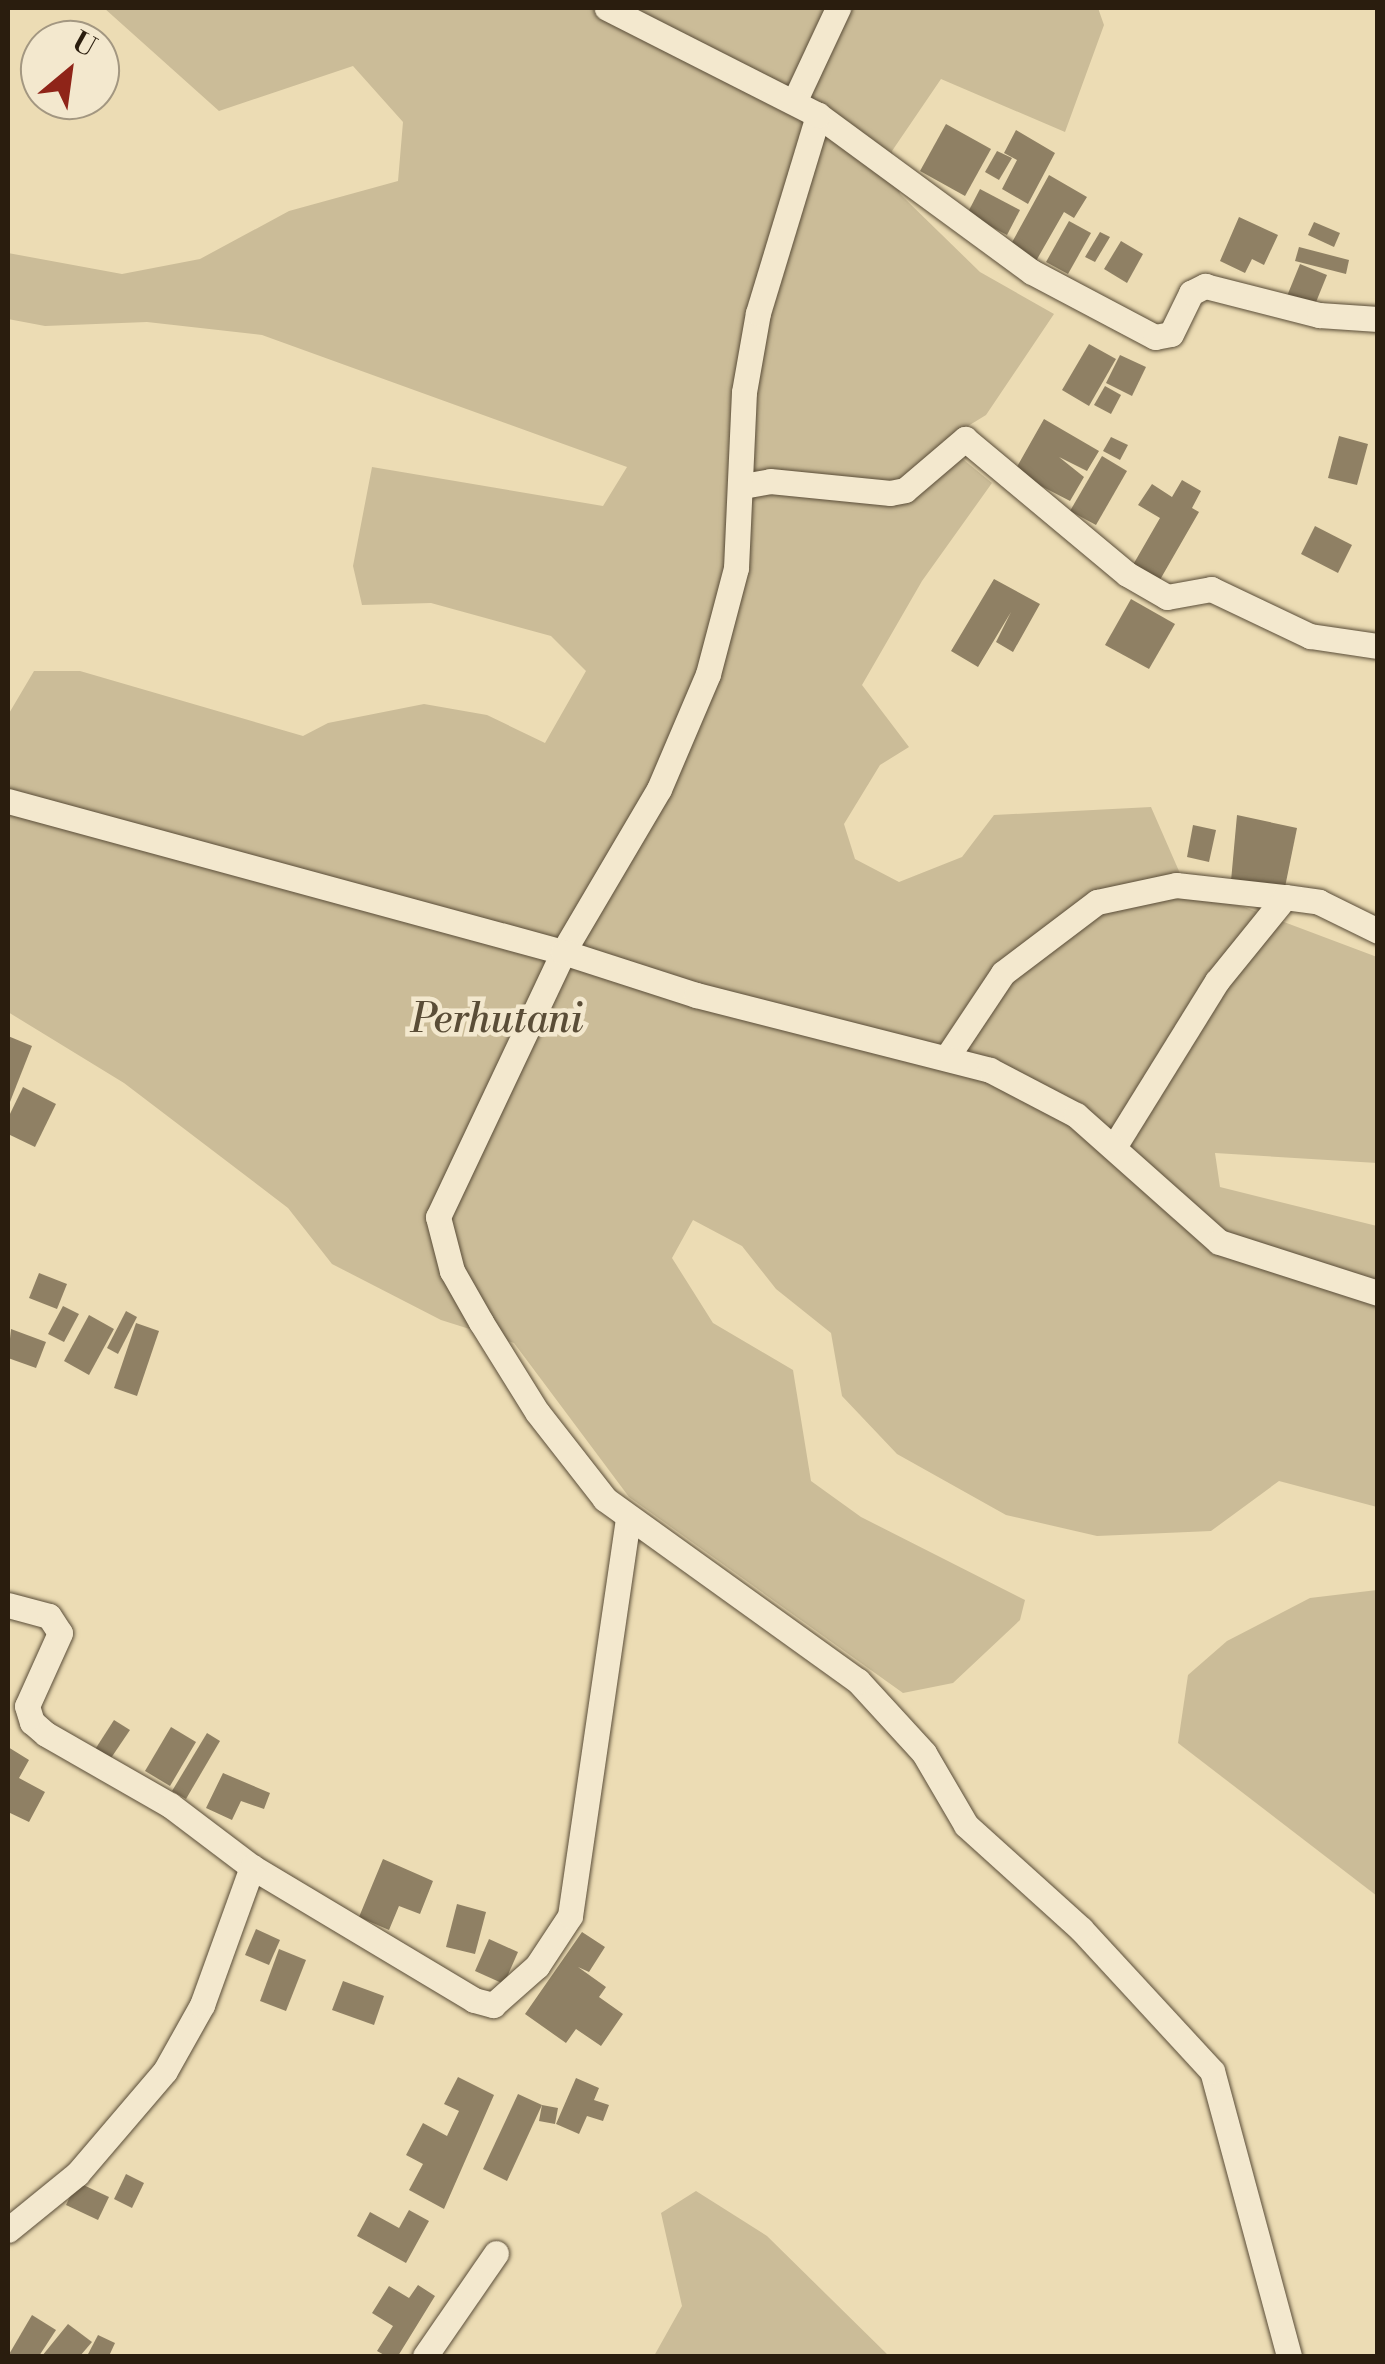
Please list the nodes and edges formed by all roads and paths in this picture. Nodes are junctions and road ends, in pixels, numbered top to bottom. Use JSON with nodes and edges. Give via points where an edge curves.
{"nodes":[{"id":1,"x":607,"y":8,"type":"edge"},
{"id":2,"x":838,"y":8,"type":"edge"},
{"id":3,"x":795,"y":100,"type":"junction"},
{"id":4,"x":818,"y":115,"type":"junction"},
{"id":5,"x":1378,"y":318,"type":"edge"},
{"id":6,"x":743,"y":486,"type":"junction"},
{"id":7,"x":1378,"y":646,"type":"edge"},
{"id":8,"x":8,"y":801,"type":"edge"},
{"id":9,"x":1285,"y":897,"type":"junction"},
{"id":10,"x":1378,"y":931,"type":"edge"},
{"id":11,"x":562,"y":952,"type":"junction"},
{"id":12,"x":949,"y":1054,"type":"junction"},
{"id":13,"x":1114,"y":1146,"type":"junction"},
{"id":14,"x":1378,"y":1293,"type":"edge"},
{"id":15,"x":628,"y":1520,"type":"junction"},
{"id":16,"x":8,"y":1605,"type":"edge"},
{"id":17,"x":252,"y":1867,"type":"junction"},
{"id":18,"x":8,"y":2230,"type":"edge"},
{"id":19,"x":496,"y":2253,"type":"dead end"},
{"id":20,"x":425,"y":2356,"type":"edge"},
{"id":21,"x":1289,"y":2356,"type":"edge"}],
"edges":[{"from":1,"to":3,"type":"street"},
{"from":2,"to":3,"type":"street"},
{"from":3,"to":4,"type":"street"},
{"from":4,"to":5,"type":"street","via":[[1032,272],[1155,337],[1171,334],[1191,293],[1205,286],[1319,315]]},
{"from":4,"to":6,"type":"street","via":[[758,313],[744,392]]},
{"from":6,"to":7,"type":"street","via":[[770,481],[905,490],[966,440],[1127,574],[1167,597],[1211,589],[1329,642]]},
{"from":6,"to":11,"type":"street","via":[[736,568],[698,704],[659,789]]},
{"from":8,"to":11,"type":"street"},
{"from":9,"to":10,"type":"street","via":[[1319,902]]},
{"from":9,"to":12,"type":"street","via":[[1176,885],[1097,902],[1003,973]]},
{"from":9,"to":13,"type":"street","via":[[1217,981]]},
{"from":11,"to":12,"type":"street","via":[[696,995]]},
{"from":11,"to":15,"type":"street","via":[[444,1196],[440,1242],[537,1412]]},
{"from":12,"to":13,"type":"street","via":[[1030,1088]]},
{"from":13,"to":14,"type":"street","via":[[1218,1242]]},
{"from":15,"to":17,"type":"street","via":[[570,1916],[510,1996],[494,2005],[474,2000]]},
{"from":15,"to":21,"type":"street","via":[[858,1681],[924,1753],[966,1825],[1081,1929],[1212,2071]]},
{"from":16,"to":17,"type":"street","via":[[48,1616],[60,1633],[29,1697],[32,1722],[170,1805]]},
{"from":17,"to":18,"type":"street","via":[[202,2006],[165,2071],[77,2174]]},
{"from":19,"to":20,"type":"street"}]}
